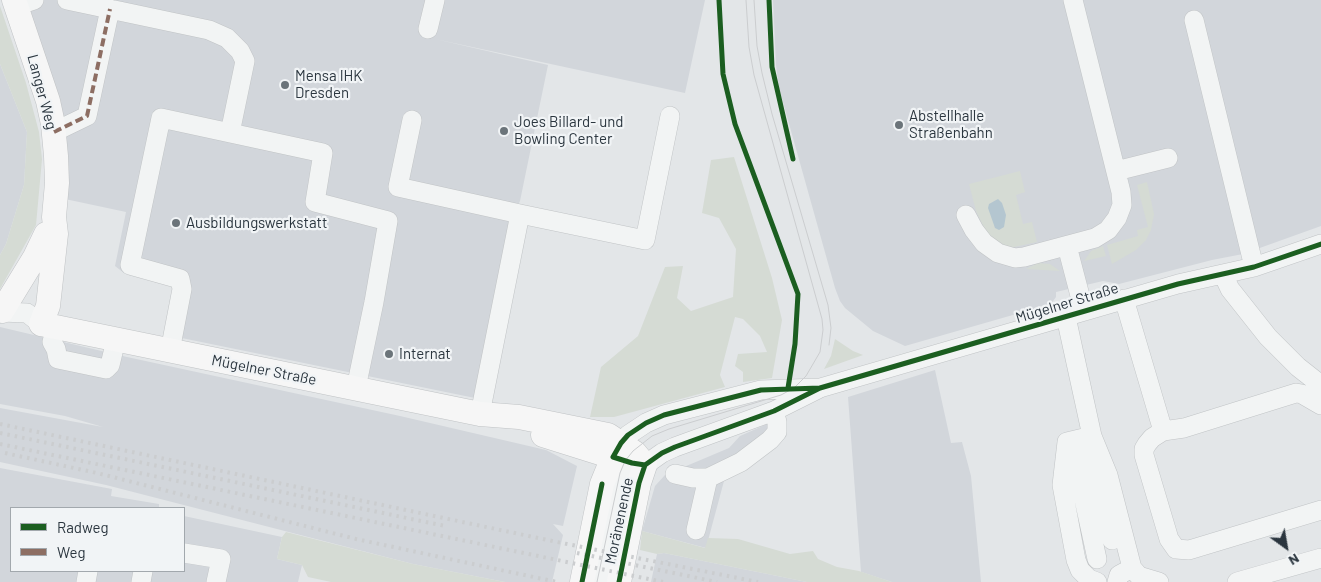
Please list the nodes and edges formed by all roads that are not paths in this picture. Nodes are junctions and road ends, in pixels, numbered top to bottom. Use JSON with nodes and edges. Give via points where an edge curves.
{"nodes":[{"id":1,"x":66,"y":0,"type":"edge"},
{"id":2,"x":435,"y":0,"type":"edge"},
{"id":3,"x":1073,"y":0,"type":"edge"},
{"id":4,"x":21,"y":2,"type":"edge"},
{"id":5,"x":110,"y":9,"type":"junction"},
{"id":6,"x":1194,"y":20,"type":"dead end"},
{"id":7,"x":428,"y":29,"type":"dead end"},
{"id":8,"x":670,"y":116,"type":"dead end"},
{"id":9,"x":412,"y":120,"type":"dead end"},
{"id":10,"x":54,"y":132,"type":"junction"},
{"id":11,"x":230,"y":133,"type":"junction"},
{"id":12,"x":1168,"y":158,"type":"dead end"},
{"id":13,"x":1116,"y":170,"type":"junction"},
{"id":14,"x":520,"y":214,"type":"junction"},
{"id":15,"x":966,"y":215,"type":"dead end"},
{"id":16,"x":50,"y":225,"type":"junction"},
{"id":17,"x":1321,"y":244,"type":"edge"},
{"id":18,"x":1067,"y":246,"type":"junction"},
{"id":19,"x":1254,"y":267,"type":"junction"},
{"id":20,"x":1224,"y":274,"type":"junction"},
{"id":21,"x":1124,"y":299,"type":"junction"},
{"id":22,"x":1084,"y":311,"type":"junction"},
{"id":23,"x":1,"y":314,"type":"edge"},
{"id":24,"x":1066,"y":317,"type":"junction"},
{"id":25,"x":48,"y":326,"type":"junction"},
{"id":26,"x":170,"y":351,"type":"junction"},
{"id":27,"x":1321,"y":384,"type":"edge"},
{"id":28,"x":356,"y":388,"type":"junction"},
{"id":29,"x":820,"y":388,"type":"junction"},
{"id":30,"x":1321,"y":405,"type":"edge"},
{"id":31,"x":774,"y":411,"type":"junction"},
{"id":32,"x":484,"y":415,"type":"junction"},
{"id":33,"x":1164,"y":431,"type":"junction"},
{"id":34,"x":1092,"y":436,"type":"junction"},
{"id":35,"x":628,"y":456,"type":"junction"},
{"id":36,"x":1070,"y":460,"type":"junction"},
{"id":37,"x":675,"y":474,"type":"dead end"},
{"id":38,"x":708,"y":478,"type":"junction"},
{"id":39,"x":1321,"y":510,"type":"edge"},
{"id":40,"x":696,"y":530,"type":"dead end"},
{"id":41,"x":1125,"y":542,"type":"junction"},
{"id":42,"x":185,"y":553,"type":"edge"},
{"id":43,"x":1321,"y":558,"type":"edge"},
{"id":44,"x":1097,"y":559,"type":"dead end"},
{"id":45,"x":1321,"y":570,"type":"edge"},
{"id":46,"x":1136,"y":575,"type":"edge"},
{"id":47,"x":216,"y":582,"type":"edge"},
{"id":48,"x":582,"y":582,"type":"edge"},
{"id":49,"x":601,"y":582,"type":"edge"},
{"id":50,"x":619,"y":582,"type":"edge"},
{"id":51,"x":1097,"y":582,"type":"edge"},
{"id":52,"x":1116,"y":582,"type":"edge"},
{"id":53,"x":1159,"y":582,"type":"edge"},
{"id":54,"x":1237,"y":582,"type":"edge"},
{"id":55,"x":1252,"y":582,"type":"edge"}],
"edges":[{"from":1,"to":5,"type":"street"},
{"from":2,"to":7,"type":"street"},
{"from":3,"to":13,"type":"street"},
{"from":4,"to":10,"type":"main road","name":"Langer Weg"},
{"from":5,"to":10,"type":"street","via":[[87,116]]},
{"from":5,"to":11,"type":"street","via":[[209,30],[234,44],[244,61]]},
{"from":6,"to":19,"type":"street"},
{"from":8,"to":14,"type":"street","via":[[645,240]]},
{"from":9,"to":14,"type":"street","via":[[398,187]]},
{"from":10,"to":16,"type":"main road","name":"Langer Weg","via":[[57,183]]},
{"from":11,"to":26,"type":"street","via":[[161,118],[130,265],[180,279],[182,289]]},
{"from":11,"to":28,"type":"street","via":[[323,153],[315,202],[388,221]]},
{"from":12,"to":13,"type":"street"},
{"from":13,"to":18,"type":"street","via":[[1122,198],[1117,218],[1102,234]]},
{"from":14,"to":32,"type":"street"},
{"from":15,"to":18,"type":"street","via":[[984,243],[1006,256],[1024,257]]},
{"from":16,"to":23,"type":"main road"},
{"from":16,"to":25,"type":"main road","name":"Langer Weg","via":[[34,306]]},
{"from":17,"to":19,"type":"street","name":"Mügelner Straße"},
{"from":18,"to":22,"type":"street"},
{"from":19,"to":20,"type":"street","name":"Mügelner Straße"},
{"from":20,"to":21,"type":"street","name":"Mügelner Straße"},
{"from":20,"to":27,"type":"street","via":[[1230,289],[1268,337],[1298,367]]},
{"from":21,"to":22,"type":"street","name":"Mügelner Straße"},
{"from":21,"to":33,"type":"street"},
{"from":22,"to":24,"type":"street","name":"Mügelner Straße"},
{"from":23,"to":25,"type":"street","via":[[27,313]]},
{"from":24,"to":29,"type":"street","name":"Mügelner Straße"},
{"from":24,"to":34,"type":"street"},
{"from":25,"to":26,"type":"main road","name":"Mügelner Straße"},
{"from":26,"to":28,"type":"main road","name":"Mügelner Straße"},
{"from":28,"to":32,"type":"main road","name":"Mügelner Straße"},
{"from":29,"to":31,"type":"street","name":"Mügelner Straße"},
{"from":29,"to":35,"type":"street","name":"Mügelner Straße","via":[[761,390],[664,415],[628,435]]},
{"from":30,"to":33,"type":"street","via":[[1296,393],[1184,428]]},
{"from":31,"to":35,"type":"street","name":"Mügelner Straße","via":[[662,453]]},
{"from":31,"to":38,"type":"street","via":[[776,432],[770,440],[741,462]]},
{"from":32,"to":35,"type":"main road","name":"Mügelner Straße","via":[[519,417],[608,436]]},
{"from":33,"to":39,"type":"street","via":[[1152,438],[1144,449],[1144,455],[1169,539],[1176,549],[1189,550]]},
{"from":34,"to":36,"type":"street","via":[[1067,442]]},
{"from":34,"to":41,"type":"street","via":[[1108,475]]},
{"from":35,"to":48,"type":"main road","name":"Moränenende","via":[[602,484]]},
{"from":35,"to":49,"type":"street"},
{"from":35,"to":50,"type":"main road","name":"Moränenende","via":[[639,483]]},
{"from":36,"to":41,"type":"street","via":[[1086,452],[1113,544]]},
{"from":36,"to":44,"type":"street"},
{"from":36,"to":51,"type":"street","via":[[1062,485],[1076,560],[1080,570]]},
{"from":37,"to":38,"type":"street"},
{"from":38,"to":40,"type":"street"},
{"from":41,"to":46,"type":"street"},
{"from":42,"to":47,"type":"street","via":[[221,559]]},
{"from":43,"to":54,"type":"street"},
{"from":45,"to":55,"type":"street","via":[[1292,578]]},
{"from":46,"to":52,"type":"street","via":[[1119,574]]},
{"from":46,"to":53,"type":"street"}]}
